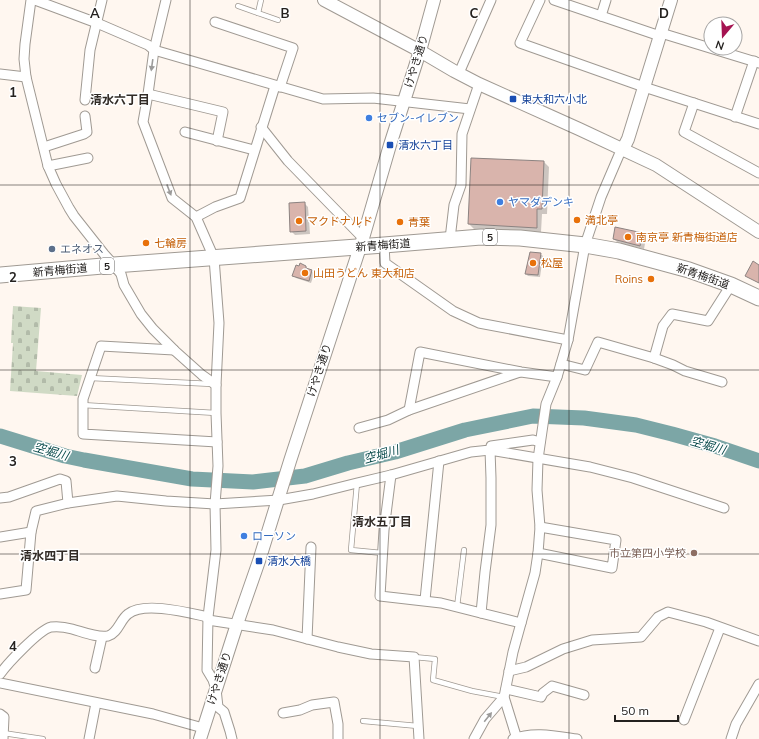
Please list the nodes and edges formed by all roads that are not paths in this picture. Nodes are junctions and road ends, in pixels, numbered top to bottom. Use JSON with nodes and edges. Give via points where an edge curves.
{"nodes":[{"id":1,"x":31,"y":0,"type":"edge"},
{"id":2,"x":35,"y":0,"type":"edge"},
{"id":3,"x":102,"y":0,"type":"edge"},
{"id":4,"x":166,"y":0,"type":"edge"},
{"id":5,"x":261,"y":0,"type":"edge"},
{"id":6,"x":324,"y":0,"type":"edge"},
{"id":7,"x":434,"y":0,"type":"edge"},
{"id":8,"x":491,"y":0,"type":"edge"},
{"id":9,"x":540,"y":0,"type":"edge"},
{"id":10,"x":554,"y":0,"type":"edge"},
{"id":11,"x":606,"y":0,"type":"edge"},
{"id":12,"x":671,"y":0,"type":"edge"},
{"id":13,"x":238,"y":6,"type":"dead end"},
{"id":14,"x":258,"y":13,"type":"junction"},
{"id":15,"x":601,"y":16,"type":"junction"},
{"id":16,"x":278,"y":20,"type":"dead end"},
{"id":17,"x":215,"y":22,"type":"dead end"},
{"id":18,"x":97,"y":23,"type":"junction"},
{"id":19,"x":660,"y":34,"type":"junction"},
{"id":20,"x":154,"y":50,"type":"junction"},
{"id":21,"x":420,"y":51,"type":"junction"},
{"id":22,"x":756,"y":62,"type":"edge"},
{"id":23,"x":459,"y":73,"type":"junction"},
{"id":24,"x":0,"y":74,"type":"edge"},
{"id":25,"x":26,"y":77,"type":"junction"},
{"id":26,"x":479,"y":84,"type":"junction"},
{"id":27,"x":277,"y":86,"type":"junction"},
{"id":28,"x":644,"y":87,"type":"junction"},
{"id":29,"x":148,"y":94,"type":"junction"},
{"id":30,"x":85,"y":100,"type":"dead end"},
{"id":31,"x":403,"y":102,"type":"junction"},
{"id":32,"x":694,"y":103,"type":"junction"},
{"id":33,"x":470,"y":109,"type":"junction"},
{"id":34,"x":86,"y":116,"type":"dead end"},
{"id":35,"x":735,"y":116,"type":"junction"},
{"id":36,"x":759,"y":124,"type":"edge"},
{"id":37,"x":261,"y":127,"type":"junction"},
{"id":38,"x":185,"y":132,"type":"dead end"},
{"id":39,"x":217,"y":141,"type":"junction"},
{"id":40,"x":44,"y":147,"type":"junction"},
{"id":41,"x":622,"y":149,"type":"junction"},
{"id":42,"x":254,"y":150,"type":"junction"},
{"id":43,"x":88,"y":158,"type":"dead end"},
{"id":44,"x":48,"y":166,"type":"junction"},
{"id":45,"x":759,"y":173,"type":"edge"},
{"id":46,"x":196,"y":218,"type":"junction"},
{"id":47,"x":759,"y":232,"type":"edge"},
{"id":48,"x":450,"y":239,"type":"junction"},
{"id":49,"x":361,"y":242,"type":"junction"},
{"id":50,"x":384,"y":245,"type":"junction"},
{"id":51,"x":585,"y":245,"type":"junction"},
{"id":52,"x":214,"y":258,"type":"junction"},
{"id":53,"x":114,"y":265,"type":"junction"},
{"id":54,"x":0,"y":275,"type":"edge"},
{"id":55,"x":731,"y":285,"type":"junction"},
{"id":56,"x":759,"y":298,"type":"edge"},
{"id":57,"x":568,"y":340,"type":"junction"},
{"id":58,"x":174,"y":350,"type":"junction"},
{"id":59,"x":654,"y":358,"type":"junction"},
{"id":60,"x":561,"y":364,"type":"junction"},
{"id":61,"x":521,"y":372,"type":"junction"},
{"id":62,"x":90,"y":378,"type":"junction"},
{"id":63,"x":557,"y":378,"type":"junction"},
{"id":64,"x":722,"y":382,"type":"dead end"},
{"id":65,"x":216,"y":384,"type":"junction"},
{"id":66,"x":82,"y":405,"type":"junction"},
{"id":67,"x":409,"y":410,"type":"junction"},
{"id":68,"x":216,"y":413,"type":"junction"},
{"id":69,"x":359,"y":428,"type":"dead end"},
{"id":70,"x":540,"y":440,"type":"junction"},
{"id":71,"x":217,"y":442,"type":"junction"},
{"id":72,"x":490,"y":450,"type":"junction"},
{"id":73,"x":538,"y":459,"type":"junction"},
{"id":74,"x":439,"y":461,"type":"junction"},
{"id":75,"x":391,"y":475,"type":"junction"},
{"id":76,"x":357,"y":482,"type":"junction"},
{"id":77,"x":280,"y":497,"type":"junction"},
{"id":78,"x":0,"y":498,"type":"edge"},
{"id":79,"x":68,"y":503,"type":"junction"},
{"id":80,"x":216,"y":503,"type":"junction"},
{"id":81,"x":724,"y":508,"type":"dead end"},
{"id":82,"x":540,"y":527,"type":"junction"},
{"id":83,"x":31,"y":532,"type":"junction"},
{"id":84,"x":0,"y":537,"type":"edge"},
{"id":85,"x":311,"y":547,"type":"dead end"},
{"id":86,"x":464,"y":550,"type":"dead end"},
{"id":87,"x":382,"y":552,"type":"junction"},
{"id":88,"x":538,"y":554,"type":"junction"},
{"id":89,"x":0,"y":594,"type":"edge"},
{"id":90,"x":425,"y":600,"type":"junction"},
{"id":91,"x":457,"y":607,"type":"junction"},
{"id":92,"x":481,"y":613,"type":"junction"},
{"id":93,"x":208,"y":618,"type":"junction"},
{"id":94,"x":522,"y":623,"type":"junction"},
{"id":95,"x":237,"y":624,"type":"junction"},
{"id":96,"x":720,"y":628,"type":"junction"},
{"id":97,"x":102,"y":637,"type":"junction"},
{"id":98,"x":307,"y":639,"type":"junction"},
{"id":99,"x":759,"y":641,"type":"edge"},
{"id":100,"x":414,"y":657,"type":"junction"},
{"id":101,"x":95,"y":668,"type":"dead end"},
{"id":102,"x":508,"y":671,"type":"junction"},
{"id":103,"x":0,"y":674,"type":"edge"},
{"id":104,"x":0,"y":683,"type":"edge"},
{"id":105,"x":759,"y":684,"type":"edge"},
{"id":106,"x":216,"y":689,"type":"junction"},
{"id":107,"x":505,"y":693,"type":"junction"},
{"id":108,"x":584,"y":695,"type":"dead end"},
{"id":109,"x":755,"y":700,"type":"edge"},
{"id":110,"x":96,"y":702,"type":"junction"},
{"id":111,"x":283,"y":713,"type":"dead end"},
{"id":112,"x":0,"y":714,"type":"edge"},
{"id":113,"x":684,"y":720,"type":"dead end"},
{"id":114,"x":362,"y":721,"type":"dead end"},
{"id":115,"x":418,"y":726,"type":"junction"},
{"id":116,"x":201,"y":734,"type":"edge"},
{"id":117,"x":3,"y":736,"type":"edge"},
{"id":118,"x":515,"y":738,"type":"edge"},
{"id":119,"x":43,"y":739,"type":"edge"},
{"id":120,"x":89,"y":739,"type":"edge"},
{"id":121,"x":232,"y":739,"type":"edge"},
{"id":122,"x":338,"y":739,"type":"edge"},
{"id":123,"x":419,"y":739,"type":"edge"},
{"id":124,"x":474,"y":739,"type":"edge"},
{"id":125,"x":576,"y":739,"type":"edge"},
{"id":126,"x":731,"y":739,"type":"edge"}],
"edges":[{"from":1,"to":25,"type":"street","via":[[24,59]]},
{"from":2,"to":18,"type":"street"},
{"from":3,"to":18,"type":"street"},
{"from":4,"to":20,"type":"street"},
{"from":5,"to":14,"type":"lane"},
{"from":6,"to":21,"type":"street"},
{"from":7,"to":21,"type":"street","name":"けやき通り"},
{"from":8,"to":23,"type":"street"},
{"from":9,"to":28,"type":"street","via":[[520,42]]},
{"from":10,"to":15,"type":"street"},
{"from":11,"to":15,"type":"street"},
{"from":12,"to":19,"type":"street"},
{"from":13,"to":14,"type":"lane"},
{"from":14,"to":16,"type":"lane"},
{"from":15,"to":19,"type":"street"},
{"from":17,"to":27,"type":"street","via":[[293,48]]},
{"from":18,"to":20,"type":"street"},
{"from":18,"to":30,"type":"street","via":[[90,50]]},
{"from":19,"to":22,"type":"street"},
{"from":19,"to":28,"type":"street"},
{"from":20,"to":27,"type":"street"},
{"from":20,"to":29,"type":"street","one_way":true},
{"from":21,"to":23,"type":"street"},
{"from":21,"to":31,"type":"street","name":"けやき通り"},
{"from":22,"to":35,"type":"street"},
{"from":23,"to":26,"type":"street"},
{"from":24,"to":25,"type":"street"},
{"from":25,"to":40,"type":"street"},
{"from":26,"to":33,"type":"street"},
{"from":26,"to":41,"type":"street"},
{"from":27,"to":31,"type":"street","via":[[323,99],[373,98]]},
{"from":27,"to":37,"type":"street"},
{"from":28,"to":32,"type":"street"},
{"from":28,"to":41,"type":"street","via":[[628,140]]},
{"from":29,"to":39,"type":"street","via":[[223,112]]},
{"from":29,"to":46,"type":"street","one_way":true,"via":[[143,122],[172,198]]},
{"from":31,"to":33,"type":"street"},
{"from":31,"to":49,"type":"street","name":"けやき通り"},
{"from":32,"to":35,"type":"street"},
{"from":32,"to":45,"type":"street","via":[[684,132]]},
{"from":33,"to":48,"type":"street","via":[[462,134],[461,185],[454,205]]},
{"from":34,"to":40,"type":"street","via":[[87,132]]},
{"from":35,"to":36,"type":"street"},
{"from":37,"to":42,"type":"street"},
{"from":37,"to":49,"type":"street"},
{"from":38,"to":39,"type":"street"},
{"from":39,"to":42,"type":"street"},
{"from":40,"to":44,"type":"street"},
{"from":41,"to":47,"type":"street","via":[[656,165]]},
{"from":41,"to":51,"type":"street","via":[[601,197]]},
{"from":42,"to":46,"type":"street","via":[[240,198],[215,207]]},
{"from":43,"to":44,"type":"street"},
{"from":44,"to":53,"type":"street","via":[[69,208]]},
{"from":46,"to":52,"type":"street"},
{"from":48,"to":50,"type":"main road","name":"新青梅街道","number":"5"},
{"from":48,"to":51,"type":"main road","name":"新青梅街道","number":"5","via":[[520,238]]},
{"from":49,"to":50,"type":"main road","name":"新青梅街道","number":"5"},
{"from":49,"to":52,"type":"main road","name":"新青梅街道","number":"5"},
{"from":49,"to":77,"type":"street","name":"けやき通り"},
{"from":50,"to":57,"type":"street","via":[[385,264],[453,311],[479,323]]},
{"from":51,"to":55,"type":"main road","name":"新青梅街道","number":"5","via":[[619,251],[690,270]]},
{"from":51,"to":57,"type":"street"},
{"from":52,"to":53,"type":"main road","name":"新青梅街道","number":"5"},
{"from":52,"to":65,"type":"street","via":[[219,323]]},
{"from":53,"to":54,"type":"main road","name":"新青梅街道","number":"5"},
{"from":53,"to":58,"type":"street","via":[[141,314]]},
{"from":55,"to":56,"type":"main road","name":"新青梅街道","number":"5"},
{"from":55,"to":59,"type":"street","via":[[708,321],[672,314],[663,326]]},
{"from":57,"to":60,"type":"street"},
{"from":58,"to":62,"type":"street","via":[[101,346]]},
{"from":58,"to":65,"type":"street"},
{"from":59,"to":60,"type":"street","via":[[598,342],[585,370]]},
{"from":59,"to":64,"type":"street"},
{"from":60,"to":63,"type":"street"},
{"from":61,"to":63,"type":"street"},
{"from":61,"to":67,"type":"street"},
{"from":61,"to":67,"type":"street","via":[[420,352]]},
{"from":62,"to":65,"type":"lane"},
{"from":62,"to":66,"type":"street"},
{"from":63,"to":70,"type":"street","via":[[546,406]]},
{"from":65,"to":68,"type":"street"},
{"from":66,"to":68,"type":"lane"},
{"from":66,"to":71,"type":"street","via":[[82,434]]},
{"from":67,"to":69,"type":"street","via":[[388,420]]},
{"from":68,"to":71,"type":"street"},
{"from":70,"to":72,"type":"street","via":[[491,446]]},
{"from":70,"to":73,"type":"street"},
{"from":71,"to":80,"type":"street"},
{"from":72,"to":73,"type":"street"},
{"from":72,"to":74,"type":"street","via":[[471,452]]},
{"from":72,"to":92,"type":"street","via":[[491,525]]},
{"from":73,"to":81,"type":"street","via":[[590,467],[633,478]]},
{"from":73,"to":82,"type":"street"},
{"from":74,"to":75,"type":"street"},
{"from":74,"to":90,"type":"street"},
{"from":75,"to":76,"type":"street"},
{"from":75,"to":87,"type":"street"},
{"from":76,"to":77,"type":"street","via":[[313,494]]},
{"from":76,"to":87,"type":"lane","via":[[351,550]]},
{"from":77,"to":80,"type":"street"},
{"from":77,"to":95,"type":"street","name":"けやき通り"},
{"from":78,"to":79,"type":"street","via":[[60,479],[66,481]]},
{"from":79,"to":80,"type":"street","via":[[117,496]]},
{"from":79,"to":83,"type":"street","via":[[36,511]]},
{"from":80,"to":93,"type":"street","via":[[216,550]]},
{"from":82,"to":88,"type":"street"},
{"from":82,"to":88,"type":"street","via":[[616,540],[612,568]]},
{"from":83,"to":84,"type":"street"},
{"from":83,"to":89,"type":"street","via":[[26,590]]},
{"from":85,"to":98,"type":"street"},
{"from":86,"to":91,"type":"lane"},
{"from":87,"to":90,"type":"street","via":[[380,596]]},
{"from":88,"to":94,"type":"street"},
{"from":90,"to":91,"type":"street"},
{"from":91,"to":92,"type":"street"},
{"from":92,"to":94,"type":"street"},
{"from":93,"to":95,"type":"street"},
{"from":93,"to":97,"type":"street","via":[[162,608],[144,608],[134,610],[127,615],[117,630]]},
{"from":93,"to":106,"type":"street","via":[[207,670]]},
{"from":94,"to":102,"type":"street"},
{"from":95,"to":98,"type":"street"},
{"from":95,"to":106,"type":"street","name":"けやき通り"},
{"from":96,"to":99,"type":"street"},
{"from":96,"to":102,"type":"street","via":[[668,612],[658,617],[641,637],[592,640],[563,649],[526,667]]},
{"from":96,"to":113,"type":"street"},
{"from":97,"to":101,"type":"street"},
{"from":97,"to":103,"type":"street","via":[[60,626],[52,627],[36,636]]},
{"from":98,"to":100,"type":"street","via":[[371,654]]},
{"from":100,"to":107,"type":"lane","via":[[435,659],[433,680],[472,690]]},
{"from":100,"to":115,"type":"street"},
{"from":102,"to":107,"type":"street"},
{"from":104,"to":110,"type":"street"},
{"from":105,"to":109,"type":"street"},
{"from":106,"to":116,"type":"street","name":"けやき通り"},
{"from":106,"to":121,"type":"street","via":[[218,707],[224,712]]},
{"from":107,"to":108,"type":"street","via":[[541,697],[552,686]]},
{"from":107,"to":118,"type":"street"},
{"from":124,"to":107,"type":"street","one_way":true,"via":[[485,719]]},
{"from":109,"to":126,"type":"street","via":[[736,724]]},
{"from":110,"to":116,"type":"street","via":[[153,714]]},
{"from":110,"to":120,"type":"street"},
{"from":111,"to":122,"type":"street","via":[[334,702]]},
{"from":112,"to":117,"type":"street","via":[[4,718]]},
{"from":114,"to":115,"type":"lane"},
{"from":115,"to":123,"type":"street"},
{"from":117,"to":119,"type":"lane"},
{"from":118,"to":125,"type":"street","via":[[551,735]]}]}
